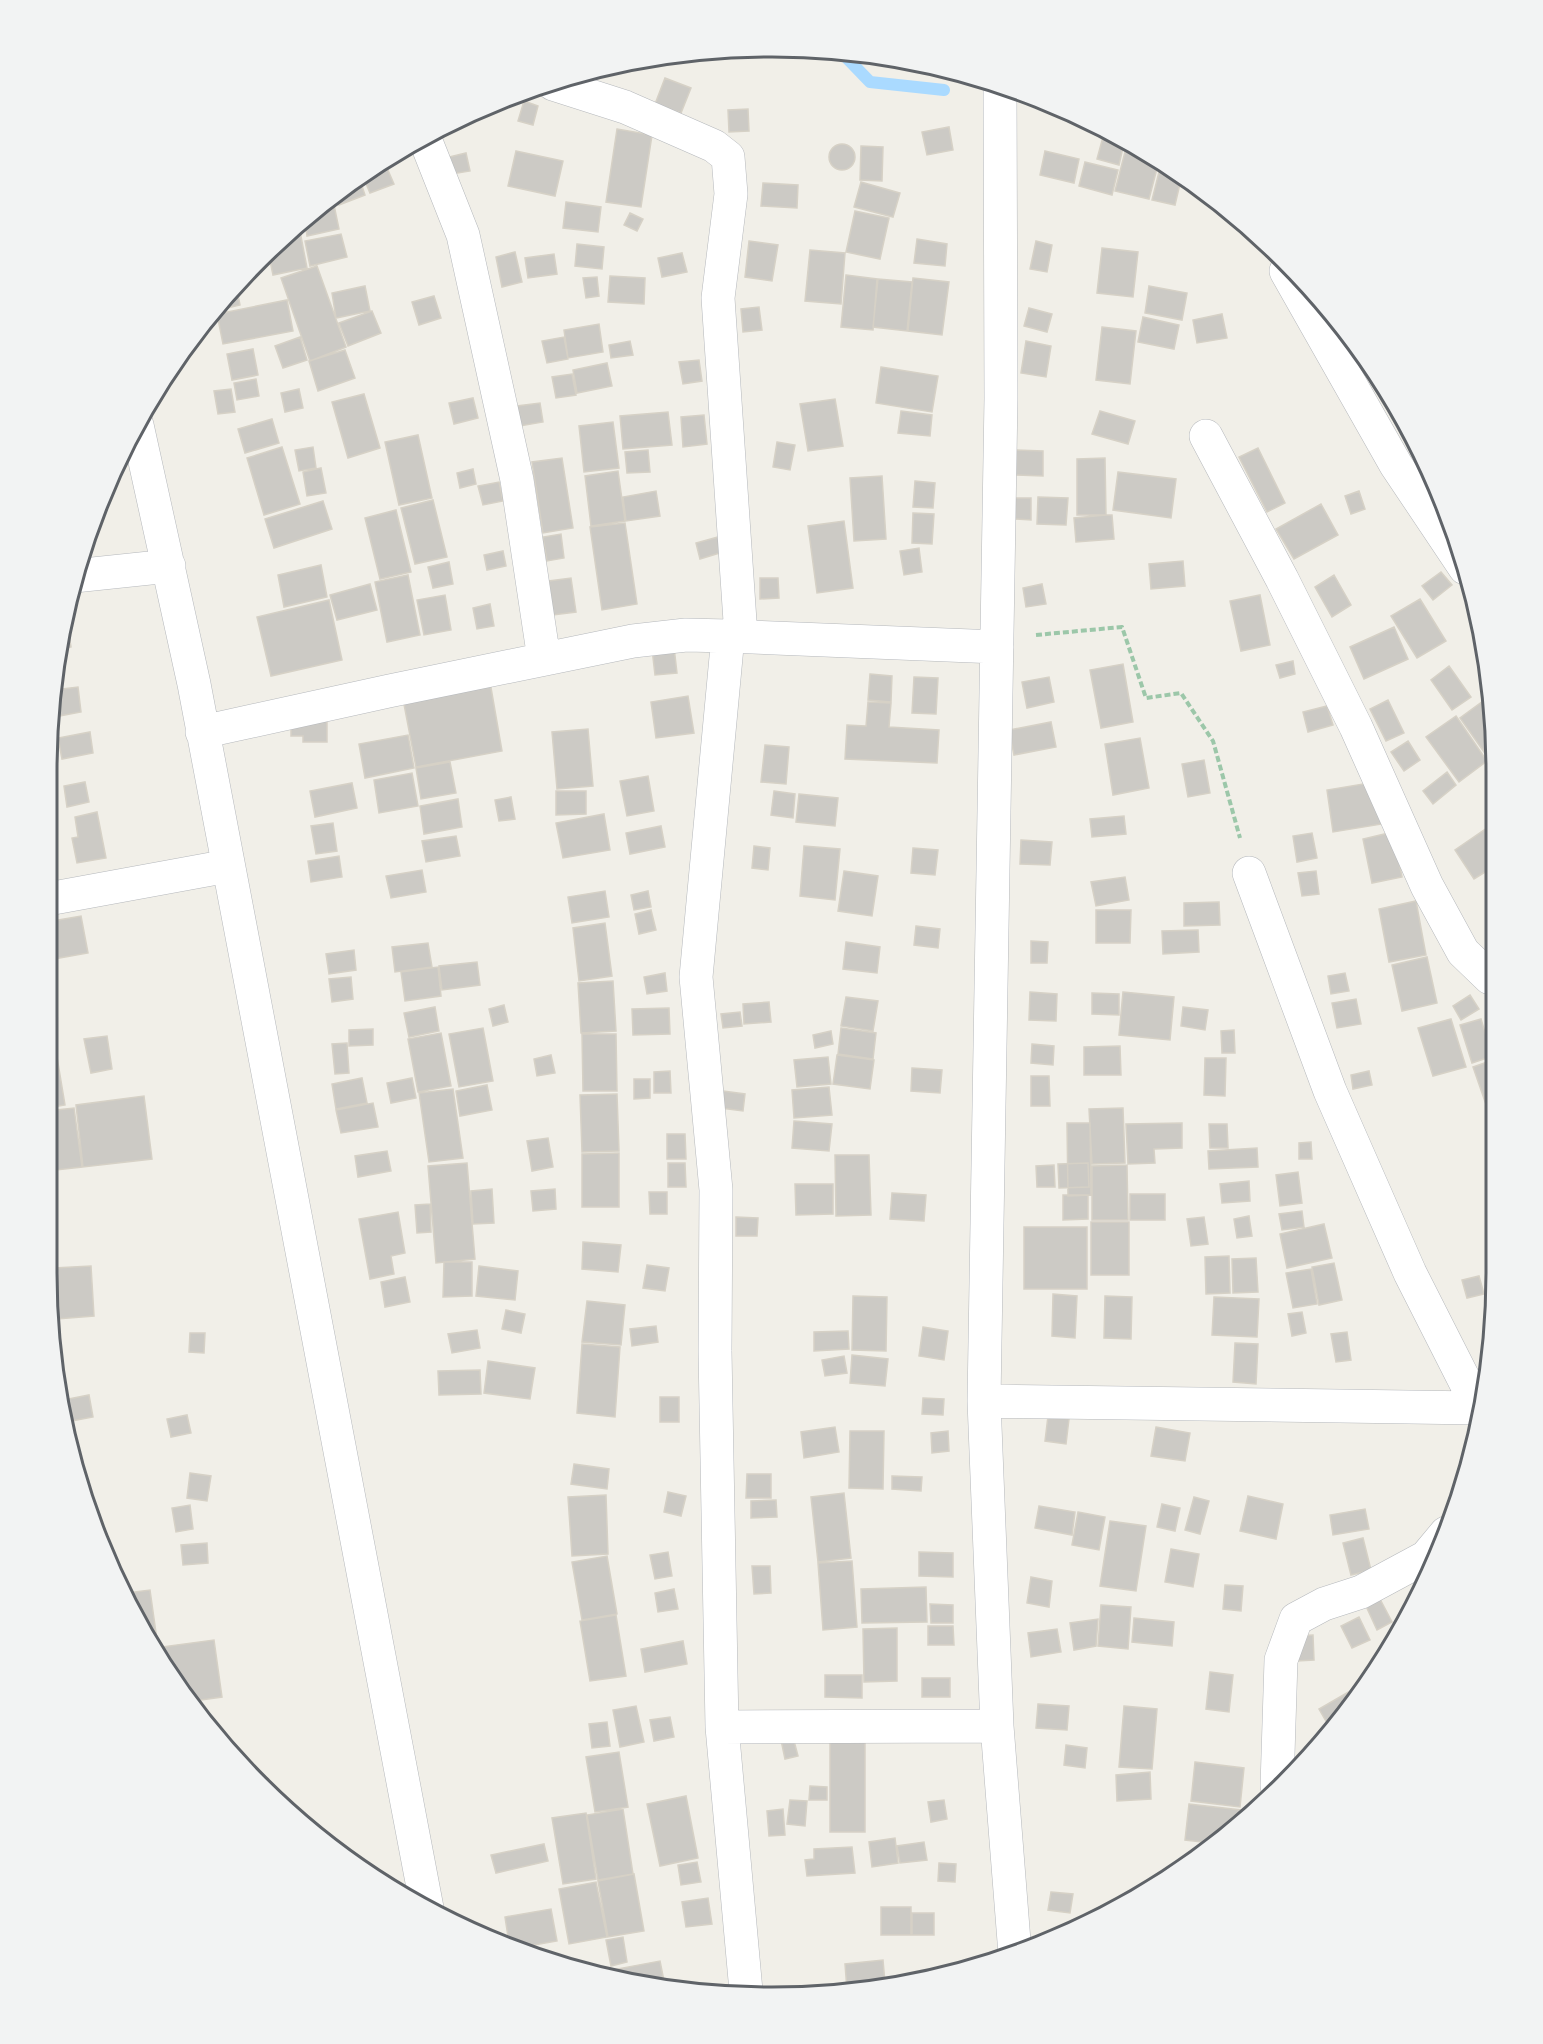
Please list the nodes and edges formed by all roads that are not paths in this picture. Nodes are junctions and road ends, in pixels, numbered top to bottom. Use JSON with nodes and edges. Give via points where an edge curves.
{"nodes":[{"id":1,"x":565,"y":88,"type":"edge"},
{"id":2,"x":1000,"y":95,"type":"edge"},
{"id":3,"x":428,"y":146,"type":"edge"},
{"id":4,"x":1293,"y":282,"type":"edge"},
{"id":5,"x":1206,"y":435,"type":"dead end"},
{"id":6,"x":140,"y":438,"type":"edge"},
{"id":7,"x":1448,"y":543,"type":"edge"},
{"id":8,"x":169,"y":567,"type":"junction"},
{"id":9,"x":85,"y":575,"type":"edge"},
{"id":10,"x":735,"y":636,"type":"junction"},
{"id":11,"x":997,"y":643,"type":"junction"},
{"id":12,"x":544,"y":659,"type":"junction"},
{"id":13,"x":202,"y":732,"type":"junction"},
{"id":14,"x":228,"y":866,"type":"junction"},
{"id":15,"x":1249,"y":873,"type":"road end"},
{"id":16,"x":57,"y":897,"type":"edge"},
{"id":17,"x":1486,"y":974,"type":"edge"},
{"id":18,"x":1474,"y":1400,"type":"edge"},
{"id":19,"x":984,"y":1401,"type":"junction"},
{"id":20,"x":1472,"y":1410,"type":"edge"},
{"id":21,"x":1428,"y":1555,"type":"edge"},
{"id":22,"x":997,"y":1726,"type":"junction"},
{"id":23,"x":722,"y":1727,"type":"junction"},
{"id":24,"x":1277,"y":1778,"type":"edge"},
{"id":25,"x":425,"y":1897,"type":"edge"},
{"id":26,"x":1014,"y":1944,"type":"edge"},
{"id":27,"x":746,"y":1986,"type":"edge"}],
"edges":[{"from":1,"to":10,"type":"street","via":[[625,107],[714,146],[728,157],[731,194],[718,298]]},
{"from":2,"to":11,"type":"street"},
{"from":3,"to":12,"type":"street","via":[[466,247],[517,480]]},
{"from":4,"to":7,"type":"street","via":[[1396,465]]},
{"from":5,"to":17,"type":"street","via":[[1356,727],[1427,886],[1463,952]]},
{"from":6,"to":8,"type":"street"},
{"from":8,"to":9,"type":"street"},
{"from":8,"to":13,"type":"street"},
{"from":10,"to":11,"type":"street"},
{"from":10,"to":12,"type":"street","via":[[686,635],[633,641]]},
{"from":10,"to":23,"type":"street","via":[[696,977],[716,1190]]},
{"from":11,"to":19,"type":"street"},
{"from":12,"to":13,"type":"street"},
{"from":13,"to":14,"type":"street"},
{"from":14,"to":16,"type":"street"},
{"from":14,"to":25,"type":"street"},
{"from":15,"to":18,"type":"street","via":[[1330,1091],[1410,1273]]},
{"from":19,"to":20,"type":"street"},
{"from":19,"to":22,"type":"street"},
{"from":21,"to":24,"type":"street","via":[[1361,1592],[1324,1604],[1296,1619],[1281,1660]]},
{"from":22,"to":23,"type":"street"},
{"from":22,"to":26,"type":"street"},
{"from":23,"to":27,"type":"street"}]}
